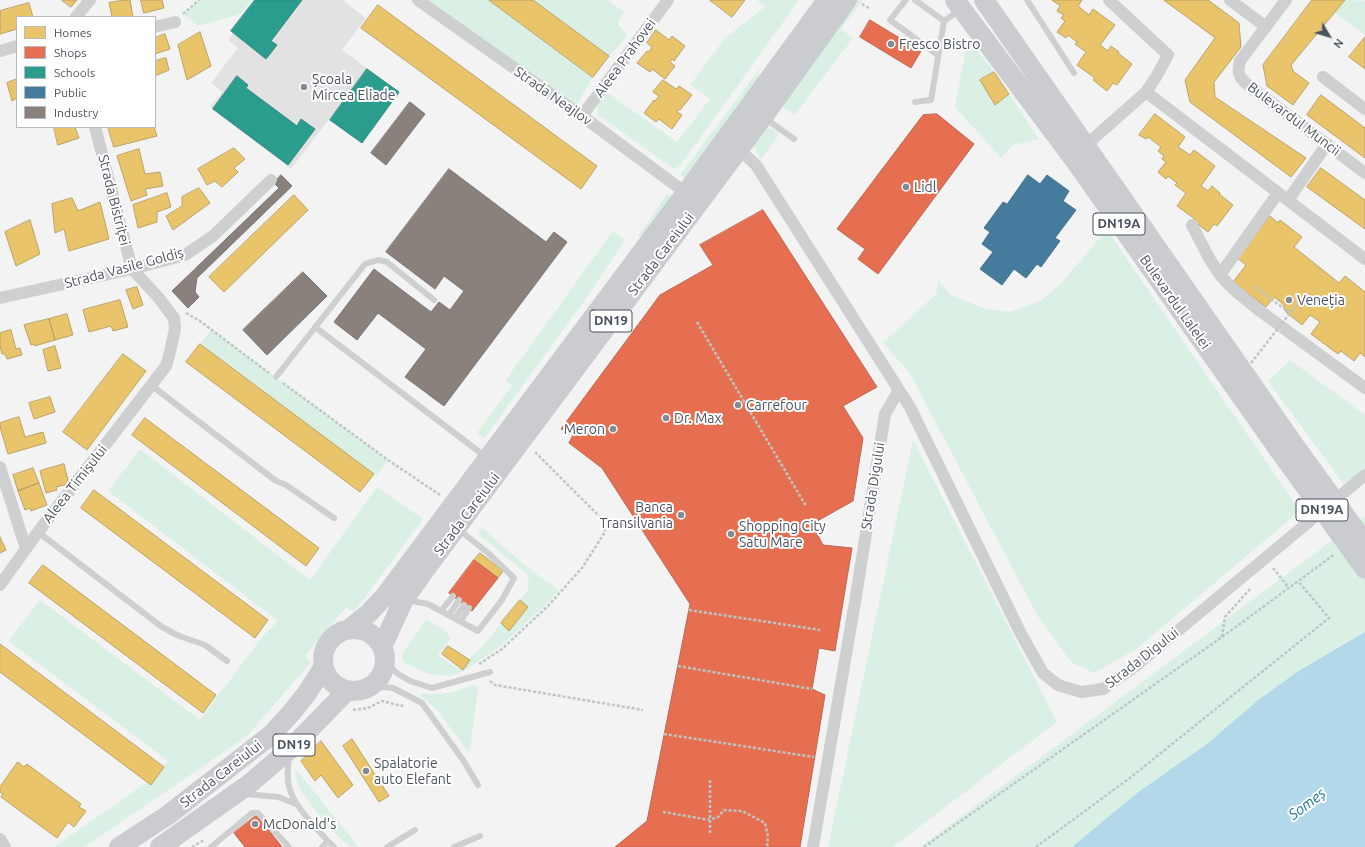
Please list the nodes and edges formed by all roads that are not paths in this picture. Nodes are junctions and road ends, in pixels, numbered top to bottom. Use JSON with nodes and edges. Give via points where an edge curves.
{"nodes":[{"id":1,"x":90,"y":0,"type":"edge"},
{"id":2,"x":418,"y":0,"type":"edge"},
{"id":3,"x":668,"y":0,"type":"edge"},
{"id":4,"x":827,"y":0,"type":"edge"},
{"id":5,"x":847,"y":0,"type":"edge"},
{"id":6,"x":906,"y":0,"type":"edge"},
{"id":7,"x":915,"y":0,"type":"edge"},
{"id":8,"x":984,"y":0,"type":"edge"},
{"id":9,"x":1027,"y":0,"type":"edge"},
{"id":10,"x":1109,"y":0,"type":"edge"},
{"id":11,"x":1230,"y":0,"type":"edge"},
{"id":12,"x":1286,"y":0,"type":"edge"},
{"id":13,"x":958,"y":4,"type":"edge"},
{"id":14,"x":77,"y":16,"type":"edge"},
{"id":15,"x":944,"y":21,"type":"junction"},
{"id":16,"x":175,"y":22,"type":"road end"},
{"id":17,"x":156,"y":27,"type":"edge"},
{"id":18,"x":1266,"y":27,"type":"junction"},
{"id":19,"x":16,"y":46,"type":"edge"},
{"id":20,"x":0,"y":51,"type":"edge"},
{"id":21,"x":938,"y":55,"type":"junction"},
{"id":22,"x":1074,"y":73,"type":"dead end"},
{"id":23,"x":1323,"y":77,"type":"dead end"},
{"id":24,"x":1146,"y":92,"type":"junction"},
{"id":25,"x":915,"y":102,"type":"dead end"},
{"id":26,"x":1365,"y":109,"type":"edge"},
{"id":27,"x":582,"y":116,"type":"junction"},
{"id":28,"x":763,"y":117,"type":"junction"},
{"id":29,"x":95,"y":128,"type":"edge"},
{"id":30,"x":794,"y":139,"type":"dead end"},
{"id":31,"x":1327,"y":144,"type":"junction"},
{"id":32,"x":1085,"y":146,"type":"junction"},
{"id":33,"x":739,"y":149,"type":"junction"},
{"id":34,"x":1365,"y":173,"type":"edge"},
{"id":35,"x":271,"y":180,"type":"dead end"},
{"id":36,"x":686,"y":193,"type":"junction"},
{"id":37,"x":1283,"y":196,"type":"junction"},
{"id":38,"x":1192,"y":225,"type":"dead end"},
{"id":39,"x":1365,"y":259,"type":"edge"},
{"id":40,"x":132,"y":269,"type":"junction"},
{"id":41,"x":1220,"y":275,"type":"junction"},
{"id":42,"x":0,"y":298,"type":"edge"},
{"id":43,"x":434,"y":300,"type":"dead end"},
{"id":44,"x":315,"y":327,"type":"junction"},
{"id":45,"x":175,"y":329,"type":"joint"},
{"id":46,"x":276,"y":377,"type":"road end"},
{"id":47,"x":151,"y":385,"type":"junction"},
{"id":48,"x":1365,"y":388,"type":"edge"},
{"id":49,"x":900,"y":390,"type":"junction"},
{"id":50,"x":1286,"y":446,"type":"junction"},
{"id":51,"x":488,"y":458,"type":"junction"},
{"id":52,"x":0,"y":467,"type":"edge"},
{"id":53,"x":1365,"y":475,"type":"edge"},
{"id":54,"x":334,"y":518,"type":"dead end"},
{"id":55,"x":460,"y":523,"type":"junction"},
{"id":56,"x":38,"y":532,"type":"junction"},
{"id":57,"x":1365,"y":543,"type":"edge"},
{"id":58,"x":26,"y":549,"type":"junction"},
{"id":59,"x":1365,"y":569,"type":"edge"},
{"id":60,"x":0,"y":585,"type":"edge"},
{"id":61,"x":453,"y":596,"type":"dead end"},
{"id":62,"x":403,"y":601,"type":"junction"},
{"id":63,"x":442,"y":611,"type":"junction"},
{"id":64,"x":455,"y":618,"type":"junction"},
{"id":65,"x":349,"y":629,"type":"junction"},
{"id":66,"x":383,"y":654,"type":"junction"},
{"id":67,"x":227,"y":660,"type":"dead end"},
{"id":68,"x":324,"y":668,"type":"junction"},
{"id":69,"x":490,"y":672,"type":"dead end"},
{"id":70,"x":371,"y":686,"type":"junction"},
{"id":71,"x":347,"y":691,"type":"junction"},
{"id":72,"x":289,"y":750,"type":"junction"},
{"id":73,"x":478,"y":785,"type":"dead end"},
{"id":74,"x":236,"y":795,"type":"junction"},
{"id":75,"x":296,"y":804,"type":"junction"},
{"id":76,"x":415,"y":830,"type":"dead end"},
{"id":77,"x":480,"y":836,"type":"dead end"},
{"id":78,"x":0,"y":839,"type":"edge"},
{"id":79,"x":328,"y":841,"type":"junction"},
{"id":80,"x":5,"y":847,"type":"edge"},
{"id":81,"x":119,"y":847,"type":"edge"},
{"id":82,"x":160,"y":847,"type":"edge"},
{"id":83,"x":211,"y":847,"type":"edge"},
{"id":84,"x":289,"y":847,"type":"edge"},
{"id":85,"x":322,"y":847,"type":"edge"},
{"id":86,"x":334,"y":847,"type":"edge"},
{"id":87,"x":387,"y":847,"type":"edge"},
{"id":88,"x":454,"y":847,"type":"edge"},
{"id":89,"x":812,"y":847,"type":"edge"}],
"edges":[{"from":1,"to":14,"type":"street"},
{"from":2,"to":27,"type":"street","name":"Strada Neajlov"},
{"from":3,"to":27,"type":"street","name":"Aleea Prahovei"},
{"from":4,"to":36,"type":"main road","name":"Strada Careiului","number":"DN19"},
{"from":5,"to":28,"type":"main road","name":"Strada Careiului","number":"DN19"},
{"from":6,"to":21,"type":"lane","via":[[890,20]]},
{"from":7,"to":15,"type":"lane"},
{"from":8,"to":32,"type":"main road","name":"Bulevardul Lalelei","number":"DN19A"},
{"from":9,"to":22,"type":"lane"},
{"from":10,"to":24,"type":"street","via":[[1168,55]]},
{"from":11,"to":18,"type":"street"},
{"from":12,"to":18,"type":"street","name":"Bulevardul Muncii"},
{"from":13,"to":15,"type":"lane"},
{"from":13,"to":50,"type":"main road","name":"Bulevardul Lalelei","number":"DN19A"},
{"from":15,"to":21,"type":"lane"},
{"from":16,"to":17,"type":"street"},
{"from":18,"to":31,"type":"street","name":"Bulevardul Muncii","via":[[1240,61],[1240,78]]},
{"from":19,"to":20,"type":"street"},
{"from":21,"to":25,"type":"lane","via":[[932,100]]},
{"from":23,"to":26,"type":"street"},
{"from":24,"to":32,"type":"street"},
{"from":24,"to":37,"type":"street"},
{"from":27,"to":36,"type":"street","name":"Strada Neajlov"},
{"from":28,"to":30,"type":"lane"},
{"from":28,"to":33,"type":"main road","name":"Strada Careiului","number":"DN19"},
{"from":29,"to":40,"type":"street","name":"Strada Bistriței"},
{"from":31,"to":34,"type":"street","name":"Bulevardul Muncii"},
{"from":31,"to":37,"type":"street"},
{"from":32,"to":50,"type":"main road","name":"Bulevardul Lalelei","number":"DN19A"},
{"from":33,"to":49,"type":"street","name":"Strada Digului","via":[[756,165]]},
{"from":33,"to":55,"type":"main road","name":"Strada Careiului","number":"DN19"},
{"from":35,"to":40,"type":"street","name":"Strada Vasile Goldiș","via":[[213,236],[185,255]]},
{"from":36,"to":51,"type":"main road","name":"Strada Careiului","number":"DN19"},
{"from":37,"to":39,"type":"street"},
{"from":37,"to":41,"type":"street"},
{"from":38,"to":41,"type":"street"},
{"from":40,"to":42,"type":"street","name":"Strada Vasile Goldiș"},
{"from":40,"to":45,"type":"street","name":"Strada Bistriței","via":[[174,318]]},
{"from":41,"to":48,"type":"street","via":[[1260,311]]},
{"from":43,"to":44,"type":"lane","via":[[387,262],[378,260],[366,264]]},
{"from":44,"to":46,"type":"lane"},
{"from":44,"to":51,"type":"lane"},
{"from":45,"to":47,"type":"street","name":"Aleea Timișului","via":[[166,366]]},
{"from":47,"to":54,"type":"lane","via":[[276,481],[286,485]]},
{"from":47,"to":56,"type":"street","name":"Aleea Timișului"},
{"from":49,"to":53,"type":"street","name":"Strada Digului","via":[[1021,634],[1043,673],[1058,685],[1081,692],[1102,689],[1138,664]]},
{"from":49,"to":89,"type":"street","name":"Strada Digului","via":[[885,414]]},
{"from":50,"to":57,"type":"main road","number":"DN19A","bridge":true},
{"from":50,"to":59,"type":"main road","number":"DN19A","bridge":true},
{"from":51,"to":65,"type":"main road","name":"Strada Careiului","number":"DN19","via":[[385,596]]},
{"from":52,"to":58,"type":"street"},
{"from":55,"to":62,"type":"main road","name":"Strada Careiului","number":"DN19"},
{"from":55,"to":64,"type":"lane","via":[[463,533],[514,578],[502,600],[478,631]]},
{"from":56,"to":58,"type":"street","name":"Aleea Timișului"},
{"from":56,"to":67,"type":"lane","via":[[162,627],[205,645]]},
{"from":58,"to":60,"type":"street","name":"Aleea Timișului"},
{"from":61,"to":63,"type":"lane"},
{"from":62,"to":63,"type":"lane","via":[[412,600],[428,604]]},
{"from":62,"to":66,"type":"main road","name":"Strada Careiului","number":"DN19"},
{"from":63,"to":64,"type":"lane"},
{"from":64,"to":64,"type":"lane","via":[[464,604]]},
{"from":65,"to":66,"type":"main road","via":[[359,629],[368,633],[376,639]]},
{"from":65,"to":68,"type":"main road","number":"DN19","via":[[331,639],[325,648],[322,658]]},
{"from":66,"to":69,"type":"lane","via":[[398,674],[432,688]]},
{"from":66,"to":70,"type":"main road","number":"DN19","via":[[381,675]]},
{"from":68,"to":71,"type":"main road","via":[[332,683]]},
{"from":68,"to":81,"type":"main road","name":"Strada Careiului","number":"DN19","via":[[308,693],[271,735],[168,815]]},
{"from":70,"to":71,"type":"main road"},
{"from":70,"to":73,"type":"lane","via":[[393,688],[422,703]]},
{"from":71,"to":72,"type":"main road","name":"Strada Careiului","number":"DN19"},
{"from":72,"to":74,"type":"main road","name":"Strada Careiului","number":"DN19"},
{"from":72,"to":75,"type":"lane","via":[[288,783]]},
{"from":74,"to":75,"type":"lane","via":[[278,797]]},
{"from":74,"to":82,"type":"main road","name":"Strada Careiului","number":"DN19"},
{"from":75,"to":79,"type":"lane"},
{"from":76,"to":87,"type":"lane"},
{"from":77,"to":88,"type":"lane"},
{"from":78,"to":80,"type":"street"},
{"from":79,"to":85,"type":"lane"},
{"from":79,"to":86,"type":"lane"},
{"from":83,"to":84,"type":"lane","via":[[252,813],[258,813]]}]}
